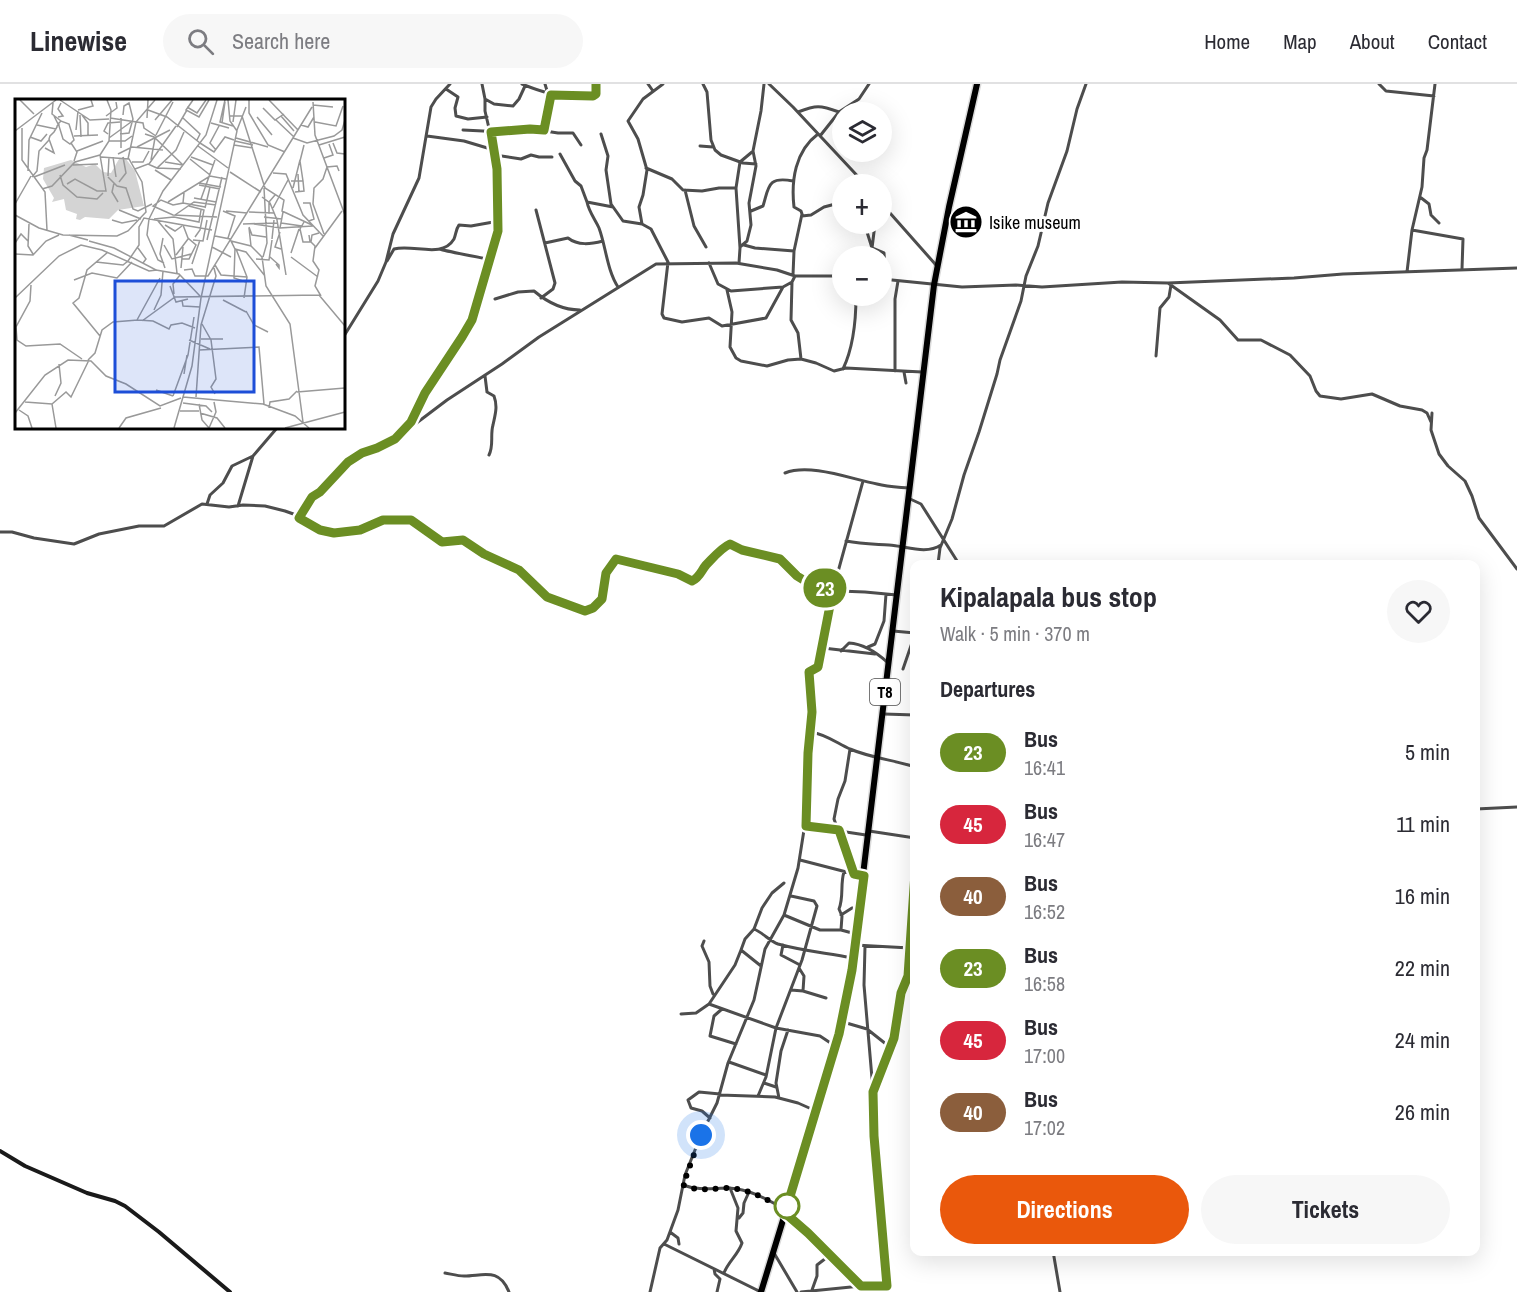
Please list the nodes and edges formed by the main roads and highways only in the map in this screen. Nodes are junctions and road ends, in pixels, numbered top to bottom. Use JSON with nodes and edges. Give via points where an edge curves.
{"nodes":[{"id":1,"x":977,"y":84,"type":"edge"},
{"id":2,"x":761,"y":1292,"type":"edge"}],
"edges":[{"from":1,"to":2,"type":"highway","number":"T8","via":[[934,285],[854,958],[836,1047]]}]}
